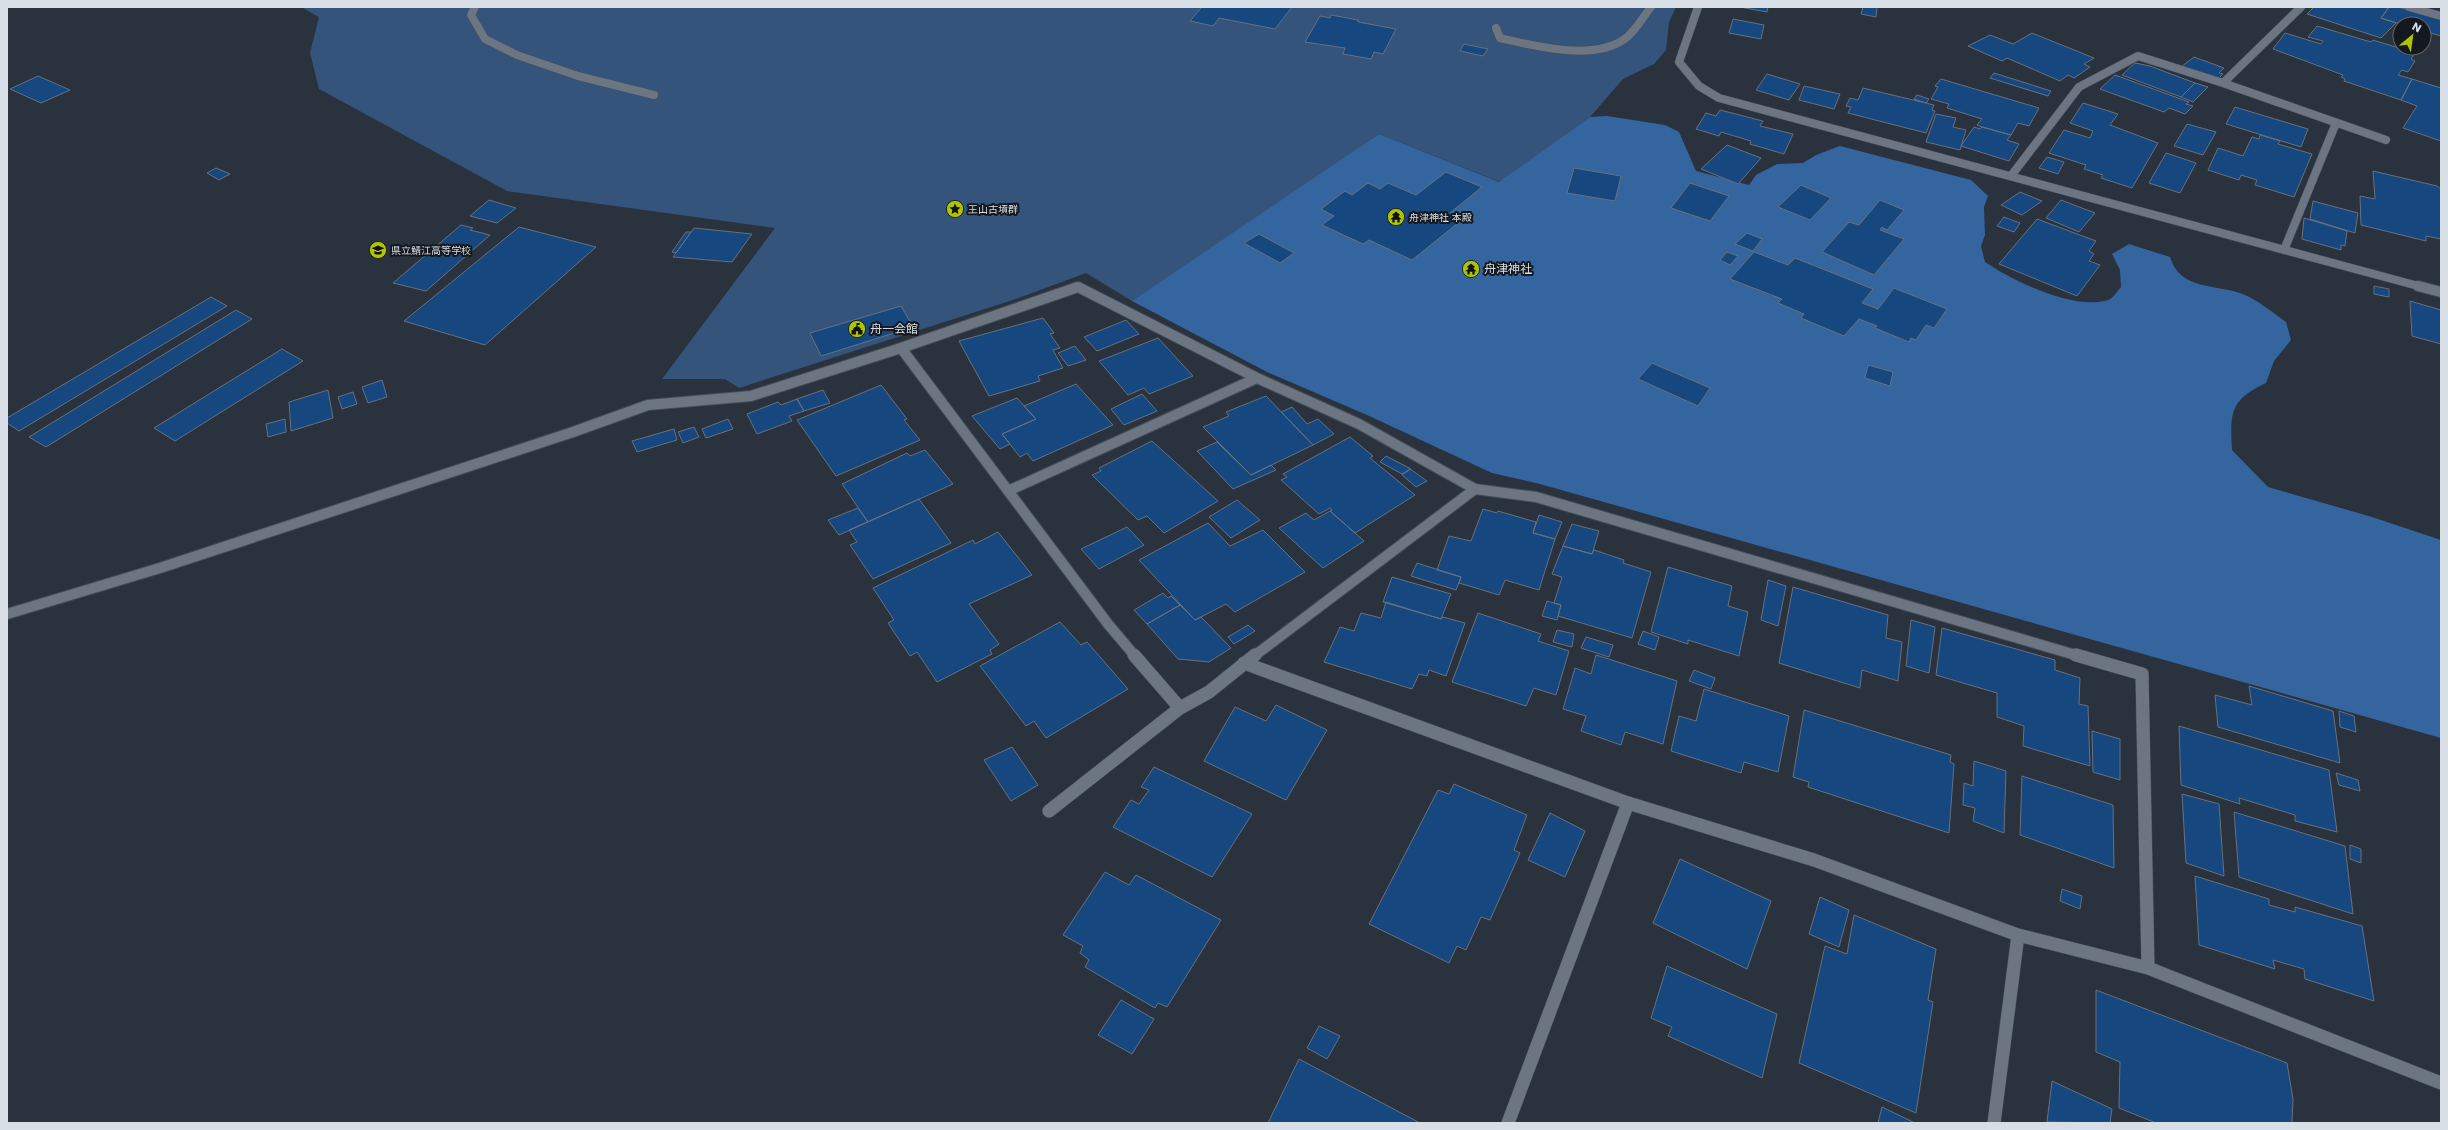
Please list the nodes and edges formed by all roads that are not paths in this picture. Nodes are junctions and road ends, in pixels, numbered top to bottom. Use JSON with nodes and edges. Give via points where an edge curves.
{"nodes":[{"id":1,"x":475,"y":7,"type":"edge"},
{"id":2,"x":1651,"y":7,"type":"edge"},
{"id":3,"x":1698,"y":7,"type":"edge"},
{"id":4,"x":2301,"y":7,"type":"edge"},
{"id":5,"x":2409,"y":7,"type":"edge"},
{"id":6,"x":2441,"y":16,"type":"edge"},
{"id":7,"x":1496,"y":28,"type":"dead end"},
{"id":8,"x":2223,"y":84,"type":"junction"},
{"id":9,"x":654,"y":94,"type":"dead end"},
{"id":10,"x":2336,"y":123,"type":"junction"},
{"id":11,"x":2386,"y":140,"type":"dead end"},
{"id":12,"x":2011,"y":176,"type":"junction"},
{"id":13,"x":2284,"y":250,"type":"junction"},
{"id":14,"x":2441,"y":292,"type":"edge"},
{"id":15,"x":901,"y":348,"type":"junction"},
{"id":16,"x":1257,"y":378,"type":"junction"},
{"id":17,"x":1475,"y":489,"type":"junction"},
{"id":18,"x":1008,"y":491,"type":"junction"},
{"id":19,"x":7,"y":614,"type":"edge"},
{"id":20,"x":1244,"y":663,"type":"junction"},
{"id":21,"x":1180,"y":708,"type":"junction"},
{"id":22,"x":1628,"y":802,"type":"junction"},
{"id":23,"x":1049,"y":811,"type":"dead end"},
{"id":24,"x":2018,"y":935,"type":"junction"},
{"id":25,"x":2148,"y":968,"type":"junction"},
{"id":26,"x":2441,"y":1083,"type":"edge"},
{"id":27,"x":1508,"y":1123,"type":"edge"},
{"id":28,"x":1994,"y":1123,"type":"edge"}],
"edges":[{"from":1,"to":9,"type":"street","via":[[471,15],[485,39],[517,55],[578,76]]},
{"from":2,"to":7,"type":"street","via":[[1625,38],[1606,47],[1578,50],[1534,46],[1500,38]]},
{"from":3,"to":12,"type":"street","via":[[1679,62],[1699,86],[1719,98]]},
{"from":4,"to":8,"type":"street"},
{"from":5,"to":6,"type":"street"},
{"from":8,"to":10,"type":"street"},
{"from":8,"to":12,"type":"street","via":[[2138,56],[2079,87]]},
{"from":10,"to":11,"type":"street"},
{"from":10,"to":13,"type":"street"},
{"from":12,"to":13,"type":"street"},
{"from":13,"to":14,"type":"street"},
{"from":15,"to":16,"type":"street","via":[[1078,287]]},
{"from":15,"to":18,"type":"street"},
{"from":15,"to":19,"type":"street","via":[[751,396],[648,405],[566,435],[160,568]]},
{"from":16,"to":17,"type":"street","via":[[1359,424]]},
{"from":16,"to":18,"type":"street"},
{"from":17,"to":20,"type":"street"},
{"from":17,"to":25,"type":"street","via":[[1536,497],[2142,674]]},
{"from":18,"to":21,"type":"street","via":[[1108,624]]},
{"from":20,"to":21,"type":"street","via":[[1209,692]]},
{"from":20,"to":22,"type":"street"},
{"from":21,"to":23,"type":"street"},
{"from":22,"to":24,"type":"street","via":[[1814,860]]},
{"from":22,"to":27,"type":"street"},
{"from":24,"to":25,"type":"street"},
{"from":24,"to":28,"type":"street"},
{"from":25,"to":26,"type":"street"}]}
